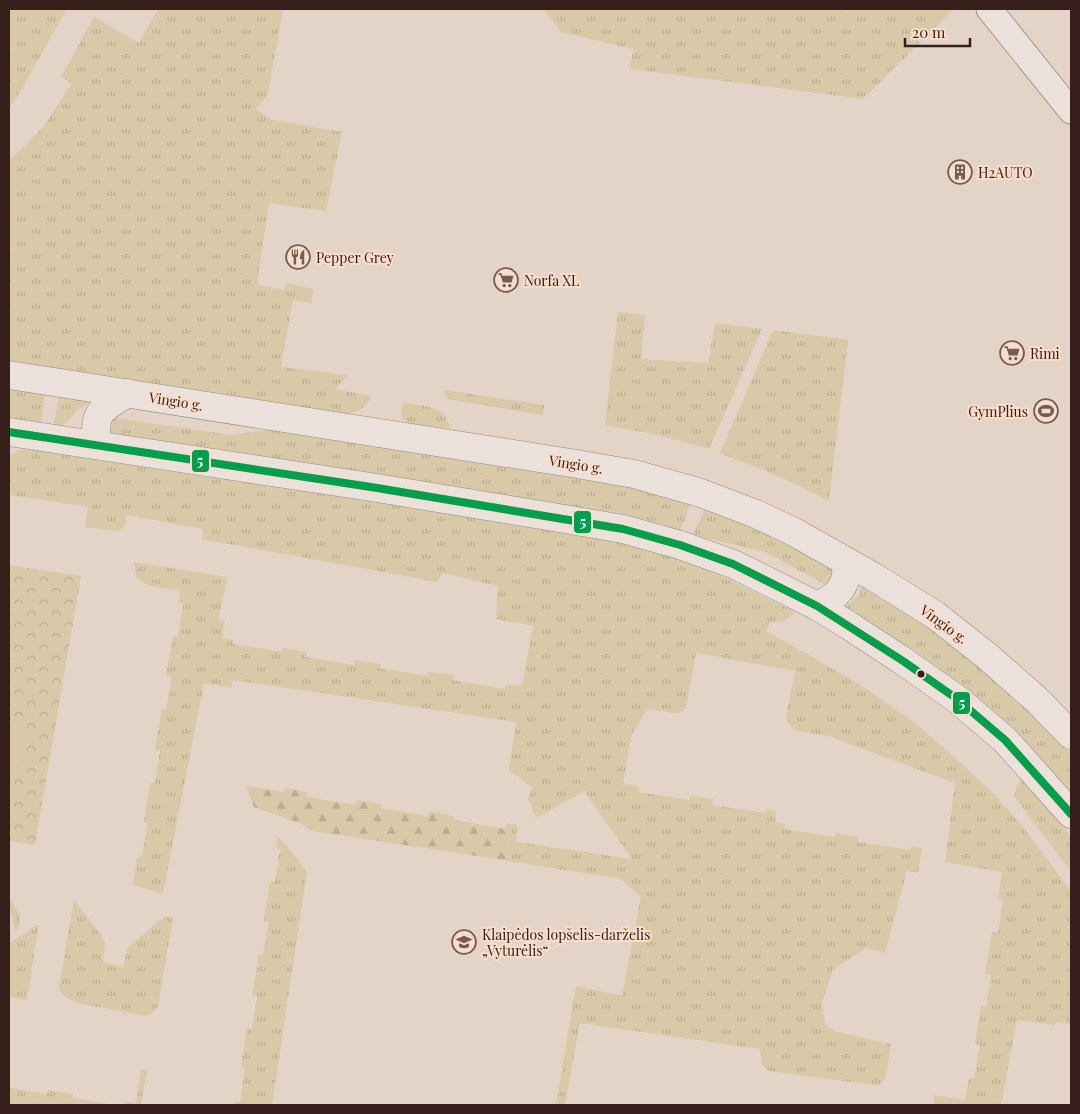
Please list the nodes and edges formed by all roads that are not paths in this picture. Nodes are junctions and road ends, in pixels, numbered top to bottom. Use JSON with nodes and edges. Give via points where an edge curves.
{"nodes":[{"id":1,"x":989,"y":9,"type":"edge"},
{"id":2,"x":1071,"y":111,"type":"edge"},
{"id":3,"x":9,"y":375,"type":"edge"},
{"id":4,"x":128,"y":393,"type":"junction"},
{"id":5,"x":9,"y":432,"type":"edge"},
{"id":6,"x":97,"y":445,"type":"junction"},
{"id":7,"x":846,"y":562,"type":"junction"},
{"id":8,"x":817,"y":606,"type":"junction"},
{"id":9,"x":1071,"y":735,"type":"edge"},
{"id":10,"x":1071,"y":814,"type":"edge"}],
"edges":[{"from":1,"to":2,"type":"street"},
{"from":3,"to":4,"type":"main road","name":"Vingio g."},
{"from":4,"to":6,"type":"main road","via":[[104,407],[97,419]]},
{"from":4,"to":7,"type":"main road","name":"Vingio g.","via":[[634,474],[701,493],[756,514]]},
{"from":5,"to":6,"type":"main road"},
{"from":6,"to":8,"type":"main road","via":[[623,529],[733,564]]},
{"from":7,"to":8,"type":"main road","via":[[844,583],[837,595]]},
{"from":7,"to":9,"type":"main road","name":"Vingio g.","via":[[935,616],[987,656]]},
{"from":8,"to":10,"type":"main road","via":[[957,699],[1005,740]]}]}
